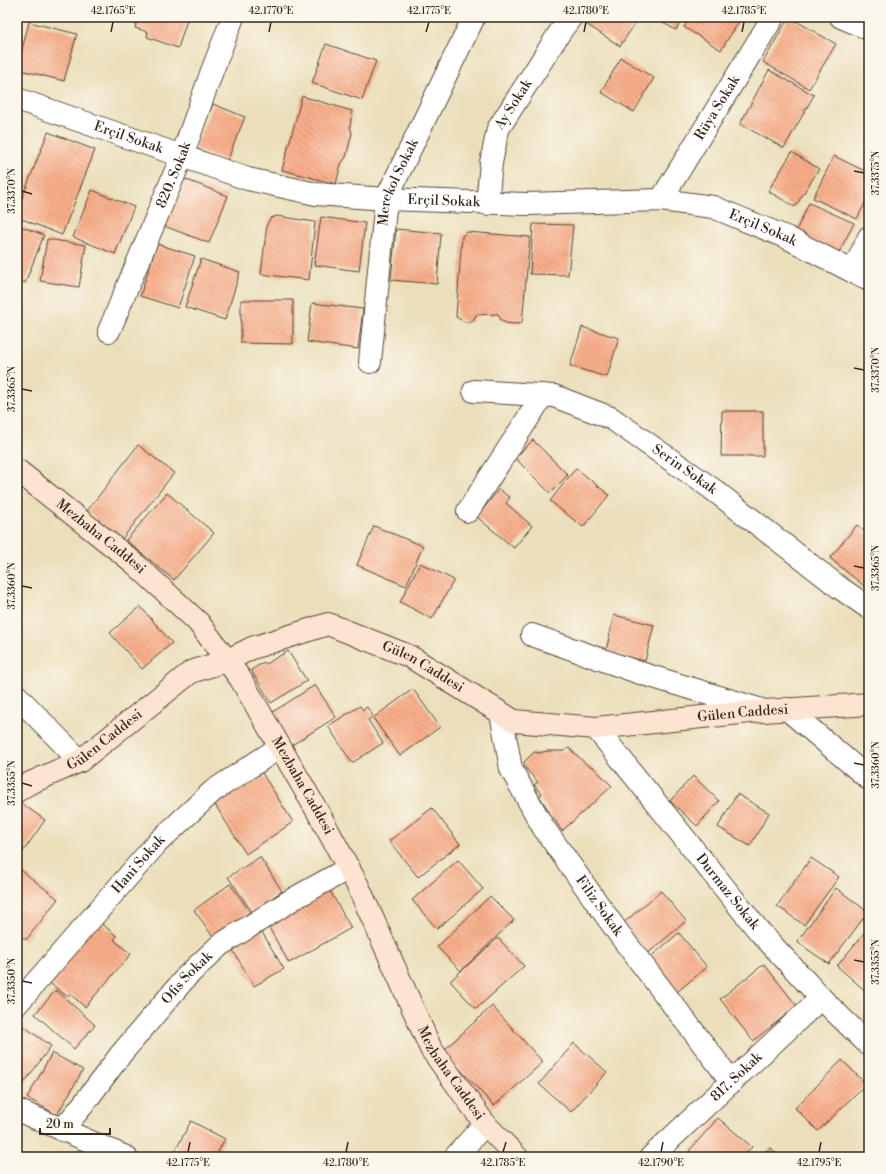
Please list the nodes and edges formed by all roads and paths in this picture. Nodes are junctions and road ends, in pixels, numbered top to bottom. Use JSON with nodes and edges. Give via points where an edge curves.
{"nodes":[{"id":1,"x":233,"y":17,"type":"edge"},
{"id":2,"x":474,"y":17,"type":"edge"},
{"id":3,"x":571,"y":17,"type":"edge"},
{"id":4,"x":773,"y":17,"type":"edge"},
{"id":5,"x":841,"y":17,"type":"edge"},
{"id":6,"x":869,"y":29,"type":"edge"},
{"id":7,"x":17,"y":99,"type":"edge"},
{"id":8,"x":182,"y":156,"type":"junction"},
{"id":9,"x":386,"y":199,"type":"junction"},
{"id":10,"x":661,"y":200,"type":"junction"},
{"id":11,"x":487,"y":204,"type":"junction"},
{"id":12,"x":869,"y":237,"type":"edge"},
{"id":13,"x":861,"y":275,"type":"edge"},
{"id":14,"x":110,"y":331,"type":"dead end"},
{"id":15,"x":370,"y":362,"type":"dead end"},
{"id":16,"x":474,"y":391,"type":"dead end"},
{"id":17,"x":543,"y":395,"type":"junction"},
{"id":18,"x":17,"y":470,"type":"edge"},
{"id":19,"x":468,"y":510,"type":"dead end"},
{"id":20,"x":869,"y":608,"type":"edge"},
{"id":21,"x":532,"y":634,"type":"dead end"},
{"id":22,"x":228,"y":660,"type":"junction"},
{"id":23,"x":17,"y":696,"type":"edge"},
{"id":24,"x":869,"y":704,"type":"edge"},
{"id":25,"x":787,"y":709,"type":"junction"},
{"id":26,"x":766,"y":711,"type":"junction"},
{"id":27,"x":501,"y":713,"type":"junction"},
{"id":28,"x":596,"y":728,"type":"junction"},
{"id":29,"x":280,"y":747,"type":"junction"},
{"id":30,"x":80,"y":761,"type":"junction"},
{"id":31,"x":869,"y":779,"type":"edge"},
{"id":32,"x":17,"y":791,"type":"edge"},
{"id":33,"x":348,"y":868,"type":"junction"},
{"id":34,"x":821,"y":998,"type":"junction"},
{"id":35,"x":17,"y":1004,"type":"edge"},
{"id":36,"x":869,"y":1045,"type":"edge"},
{"id":37,"x":732,"y":1082,"type":"junction"},
{"id":38,"x":17,"y":1110,"type":"edge"},
{"id":39,"x":485,"y":1124,"type":"junction"},
{"id":40,"x":62,"y":1130,"type":"junction"},
{"id":41,"x":661,"y":1154,"type":"edge"},
{"id":42,"x":126,"y":1157,"type":"edge"},
{"id":43,"x":455,"y":1157,"type":"edge"},
{"id":44,"x":517,"y":1157,"type":"edge"}],
"edges":[{"from":1,"to":8,"type":"street","name":"820. Sokak"},
{"from":2,"to":9,"type":"street","name":"Merekol Sokak"},
{"from":3,"to":11,"type":"street","name":"Ay Sokak","via":[[498,129]]},
{"from":4,"to":10,"type":"street","name":"Rüya Sokak"},
{"from":5,"to":6,"type":"street"},
{"from":7,"to":8,"type":"street","name":"Erçil Sokak"},
{"from":8,"to":9,"type":"street","name":"Erçil Sokak","via":[[248,179],[316,194]]},
{"from":8,"to":14,"type":"street","name":"820. Sokak"},
{"from":9,"to":11,"type":"street","name":"Erçil Sokak"},
{"from":9,"to":15,"type":"street","name":"Merekol Sokak"},
{"from":10,"to":11,"type":"street","name":"Erçil Sokak"},
{"from":10,"to":13,"type":"street","name":"Erçil Sokak","via":[[713,206],[788,238]]},
{"from":12,"to":13,"type":"street"},
{"from":16,"to":17,"type":"street","name":"Serin Sokak"},
{"from":17,"to":19,"type":"street"},
{"from":17,"to":20,"type":"street","name":"Serin Sokak","via":[[554,396],[611,418],[711,488]]},
{"from":18,"to":22,"type":"street","name":"Mezbaha Caddesi","via":[[133,562],[198,622]]},
{"from":21,"to":26,"type":"street","via":[[637,672]]},
{"from":22,"to":27,"type":"street","name":"Gülen Caddesi","via":[[252,648],[328,624],[409,656]]},
{"from":22,"to":29,"type":"street","name":"Mezbaha Caddesi"},
{"from":22,"to":30,"type":"street","name":"Gülen Caddesi","via":[[191,672]]},
{"from":23,"to":30,"type":"street"},
{"from":24,"to":25,"type":"street","name":"Gülen Caddesi"},
{"from":25,"to":26,"type":"street","name":"Gülen Caddesi"},
{"from":25,"to":31,"type":"street"},
{"from":26,"to":28,"type":"street","name":"Gülen Caddesi"},
{"from":27,"to":28,"type":"street","name":"Gülen Caddesi","via":[[514,721]]},
{"from":27,"to":37,"type":"street","name":"Filiz Sokak","via":[[511,768],[543,827],[622,938]]},
{"from":28,"to":34,"type":"street","name":"Durmaz Sokak","via":[[759,931]]},
{"from":29,"to":33,"type":"street","name":"Mezbaha Caddesi"},
{"from":29,"to":35,"type":"street","name":"Hani Sokak","via":[[213,791],[157,843]]},
{"from":30,"to":32,"type":"street","name":"Gülen Caddesi"},
{"from":33,"to":39,"type":"street","name":"Mezbaha Caddesi","via":[[431,1049]]},
{"from":33,"to":40,"type":"street","name":"Ofis Sokak","via":[[220,945],[187,976],[121,1054]]},
{"from":34,"to":36,"type":"street","name":"Durmaz Sokak"},
{"from":34,"to":37,"type":"street","name":"817. Sokak"},
{"from":37,"to":41,"type":"street","name":"817. Sokak"},
{"from":38,"to":40,"type":"street"},
{"from":39,"to":43,"type":"street"},
{"from":39,"to":44,"type":"street","name":"Mezbaha Caddesi"},
{"from":40,"to":42,"type":"street"}]}
